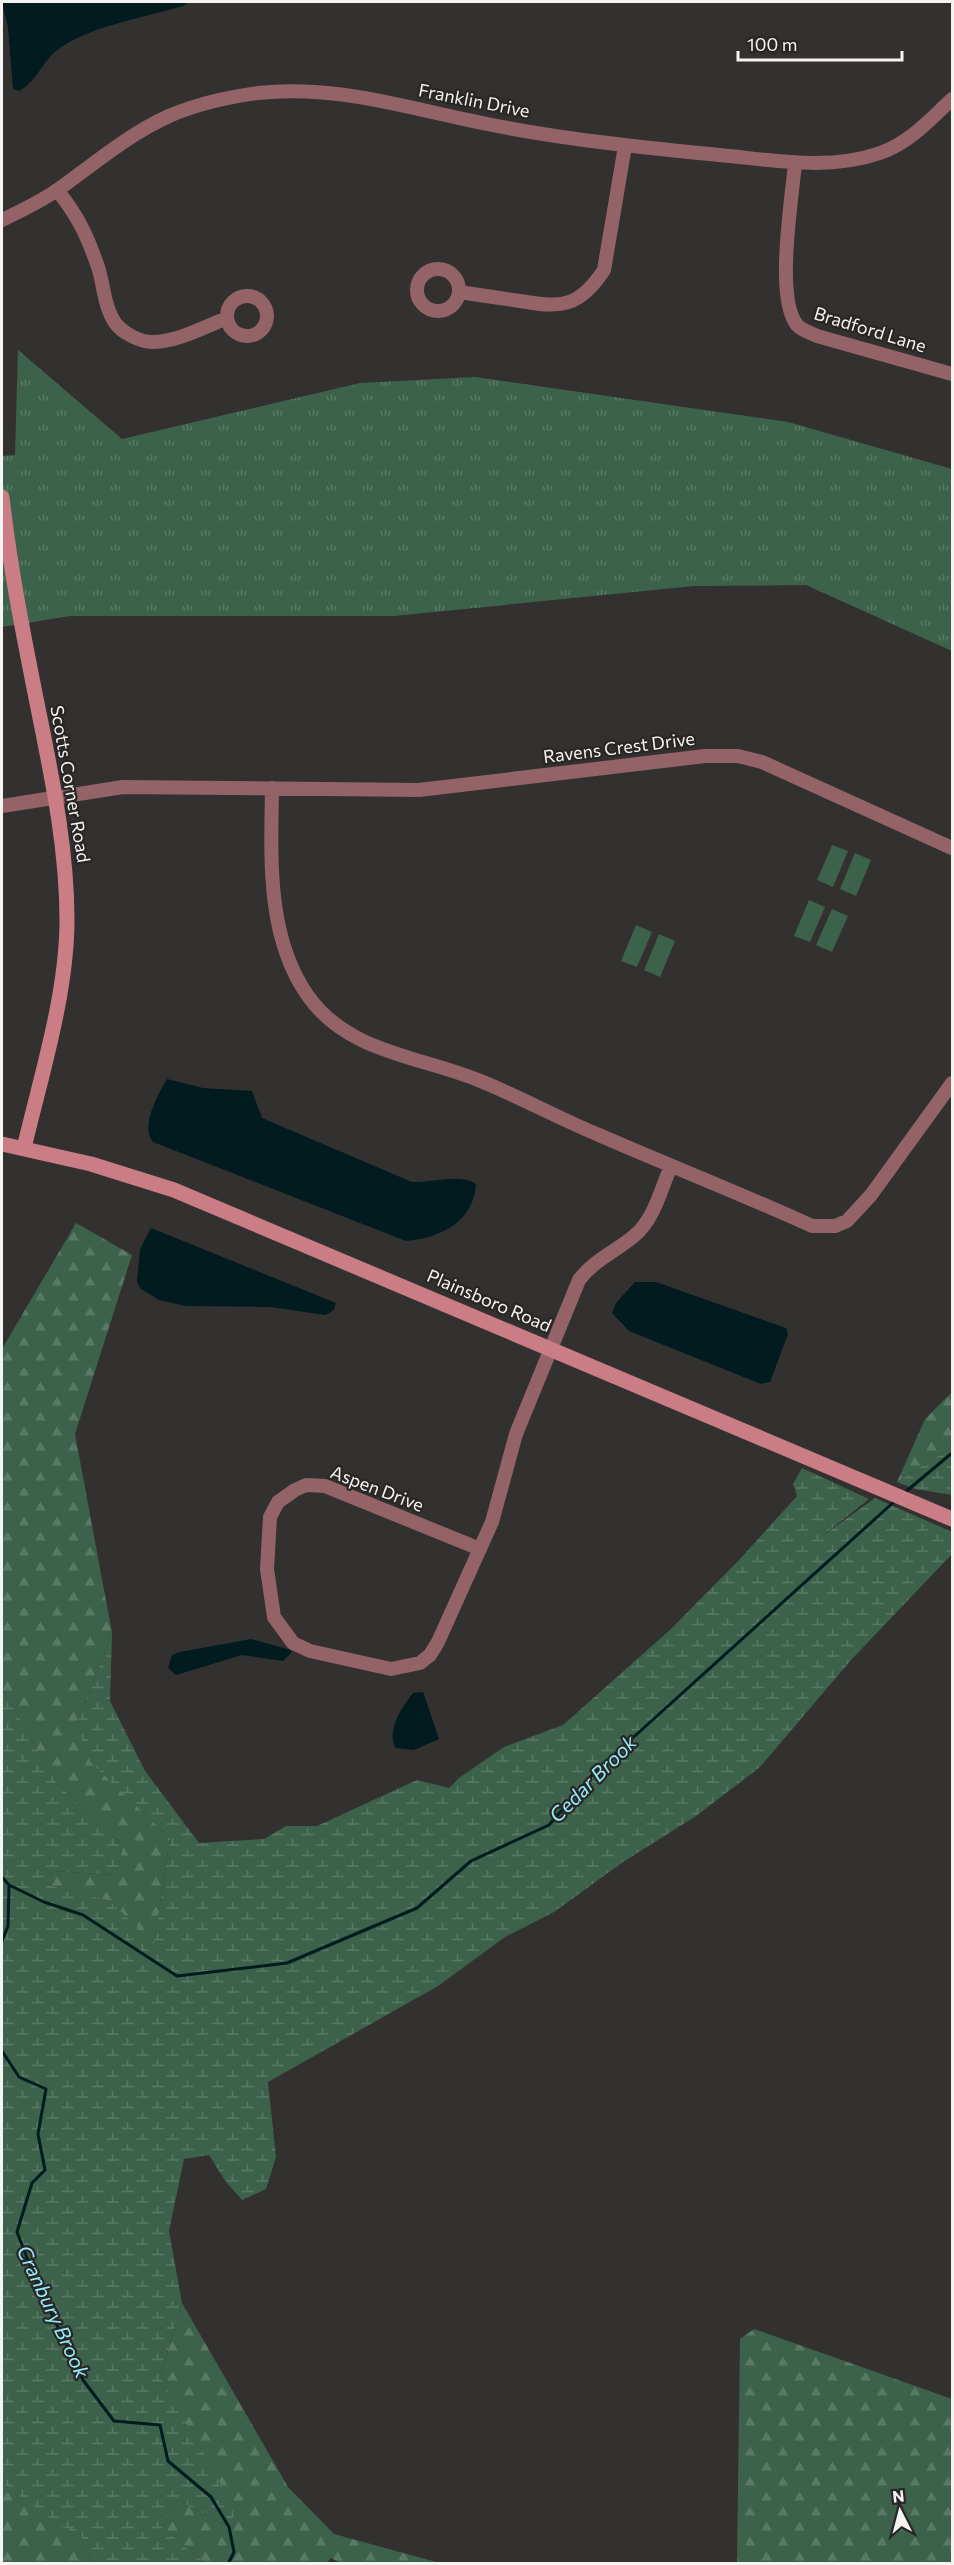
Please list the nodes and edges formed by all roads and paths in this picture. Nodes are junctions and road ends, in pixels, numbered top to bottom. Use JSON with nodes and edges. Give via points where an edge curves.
{"nodes":[{"id":1,"x":952,"y":99,"type":"edge"},
{"id":2,"x":625,"y":146,"type":"junction"},
{"id":3,"x":795,"y":163,"type":"junction"},
{"id":4,"x":57,"y":190,"type":"junction"},
{"id":5,"x":2,"y":220,"type":"edge"},
{"id":6,"x":459,"y":291,"type":"dead end"},
{"id":7,"x":227,"y":318,"type":"dead end"},
{"id":8,"x":952,"y":374,"type":"edge"},
{"id":9,"x":2,"y":497,"type":"edge"},
{"id":10,"x":272,"y":788,"type":"junction"},
{"id":11,"x":56,"y":795,"type":"junction"},
{"id":12,"x":2,"y":806,"type":"edge"},
{"id":13,"x":952,"y":848,"type":"edge"},
{"id":14,"x":952,"y":1083,"type":"edge"},
{"id":15,"x":2,"y":1144,"type":"edge"},
{"id":16,"x":24,"y":1148,"type":"junction"},
{"id":17,"x":671,"y":1166,"type":"junction"},
{"id":18,"x":550,"y":1348,"type":"junction"},
{"id":19,"x":952,"y":1518,"type":"edge"},
{"id":20,"x":480,"y":1549,"type":"junction"}],
"edges":[{"from":1,"to":3,"type":"street","name":"Franklin Drive","via":[[913,135],[881,153],[838,162]]},
{"from":2,"to":3,"type":"street","name":"Franklin Drive"},
{"from":2,"to":4,"type":"street","name":"Franklin Drive","via":[[489,125],[355,94],[301,90],[215,101],[169,117],[118,145]]},
{"from":2,"to":6,"type":"street","via":[[604,270],[593,286],[574,301],[553,306]]},
{"from":3,"to":8,"type":"street","name":"Bradford Lane","via":[[785,273],[786,302],[797,326],[817,336]]},
{"from":4,"to":5,"type":"street","name":"Franklin Drive"},
{"from":4,"to":7,"type":"street","via":[[78,215],[117,326],[138,339],[152,342]]},
{"from":9,"to":11,"type":"street","name":"Scotts Corner Road","via":[[11,572]]},
{"from":10,"to":11,"type":"street","name":"Ravens Crest Drive","via":[[123,788]]},
{"from":10,"to":13,"type":"street","name":"Ravens Crest Drive","via":[[419,790],[738,756],[762,762]]},
{"from":10,"to":17,"type":"street","via":[[271,862],[277,913],[296,977],[327,1019],[378,1049],[484,1082]]},
{"from":11,"to":12,"type":"street","name":"Ravens Crest Drive"},
{"from":11,"to":16,"type":"street","name":"Scotts Corner Road","via":[[66,880],[65,956]]},
{"from":14,"to":17,"type":"street","via":[[871,1195],[847,1221],[835,1226],[812,1226]]},
{"from":15,"to":16,"type":"street","name":"Plainsboro Road"},
{"from":16,"to":18,"type":"street","name":"Plainsboro Road","via":[[128,1174],[174,1190]]},
{"from":17,"to":18,"type":"street","via":[[646,1223],[634,1236],[591,1265],[579,1280]]},
{"from":18,"to":19,"type":"street","name":"Plainsboro Road"},
{"from":18,"to":20,"type":"street","name":"Aspen Drive","via":[[516,1434],[500,1497]]},
{"from":20,"to":20,"type":"street","name":"Aspen Drive","via":[[430,1654],[406,1668],[391,1669],[310,1651],[293,1643],[274,1617],[269,1600],[270,1517],[278,1502],[306,1485],[325,1486]]}]}
